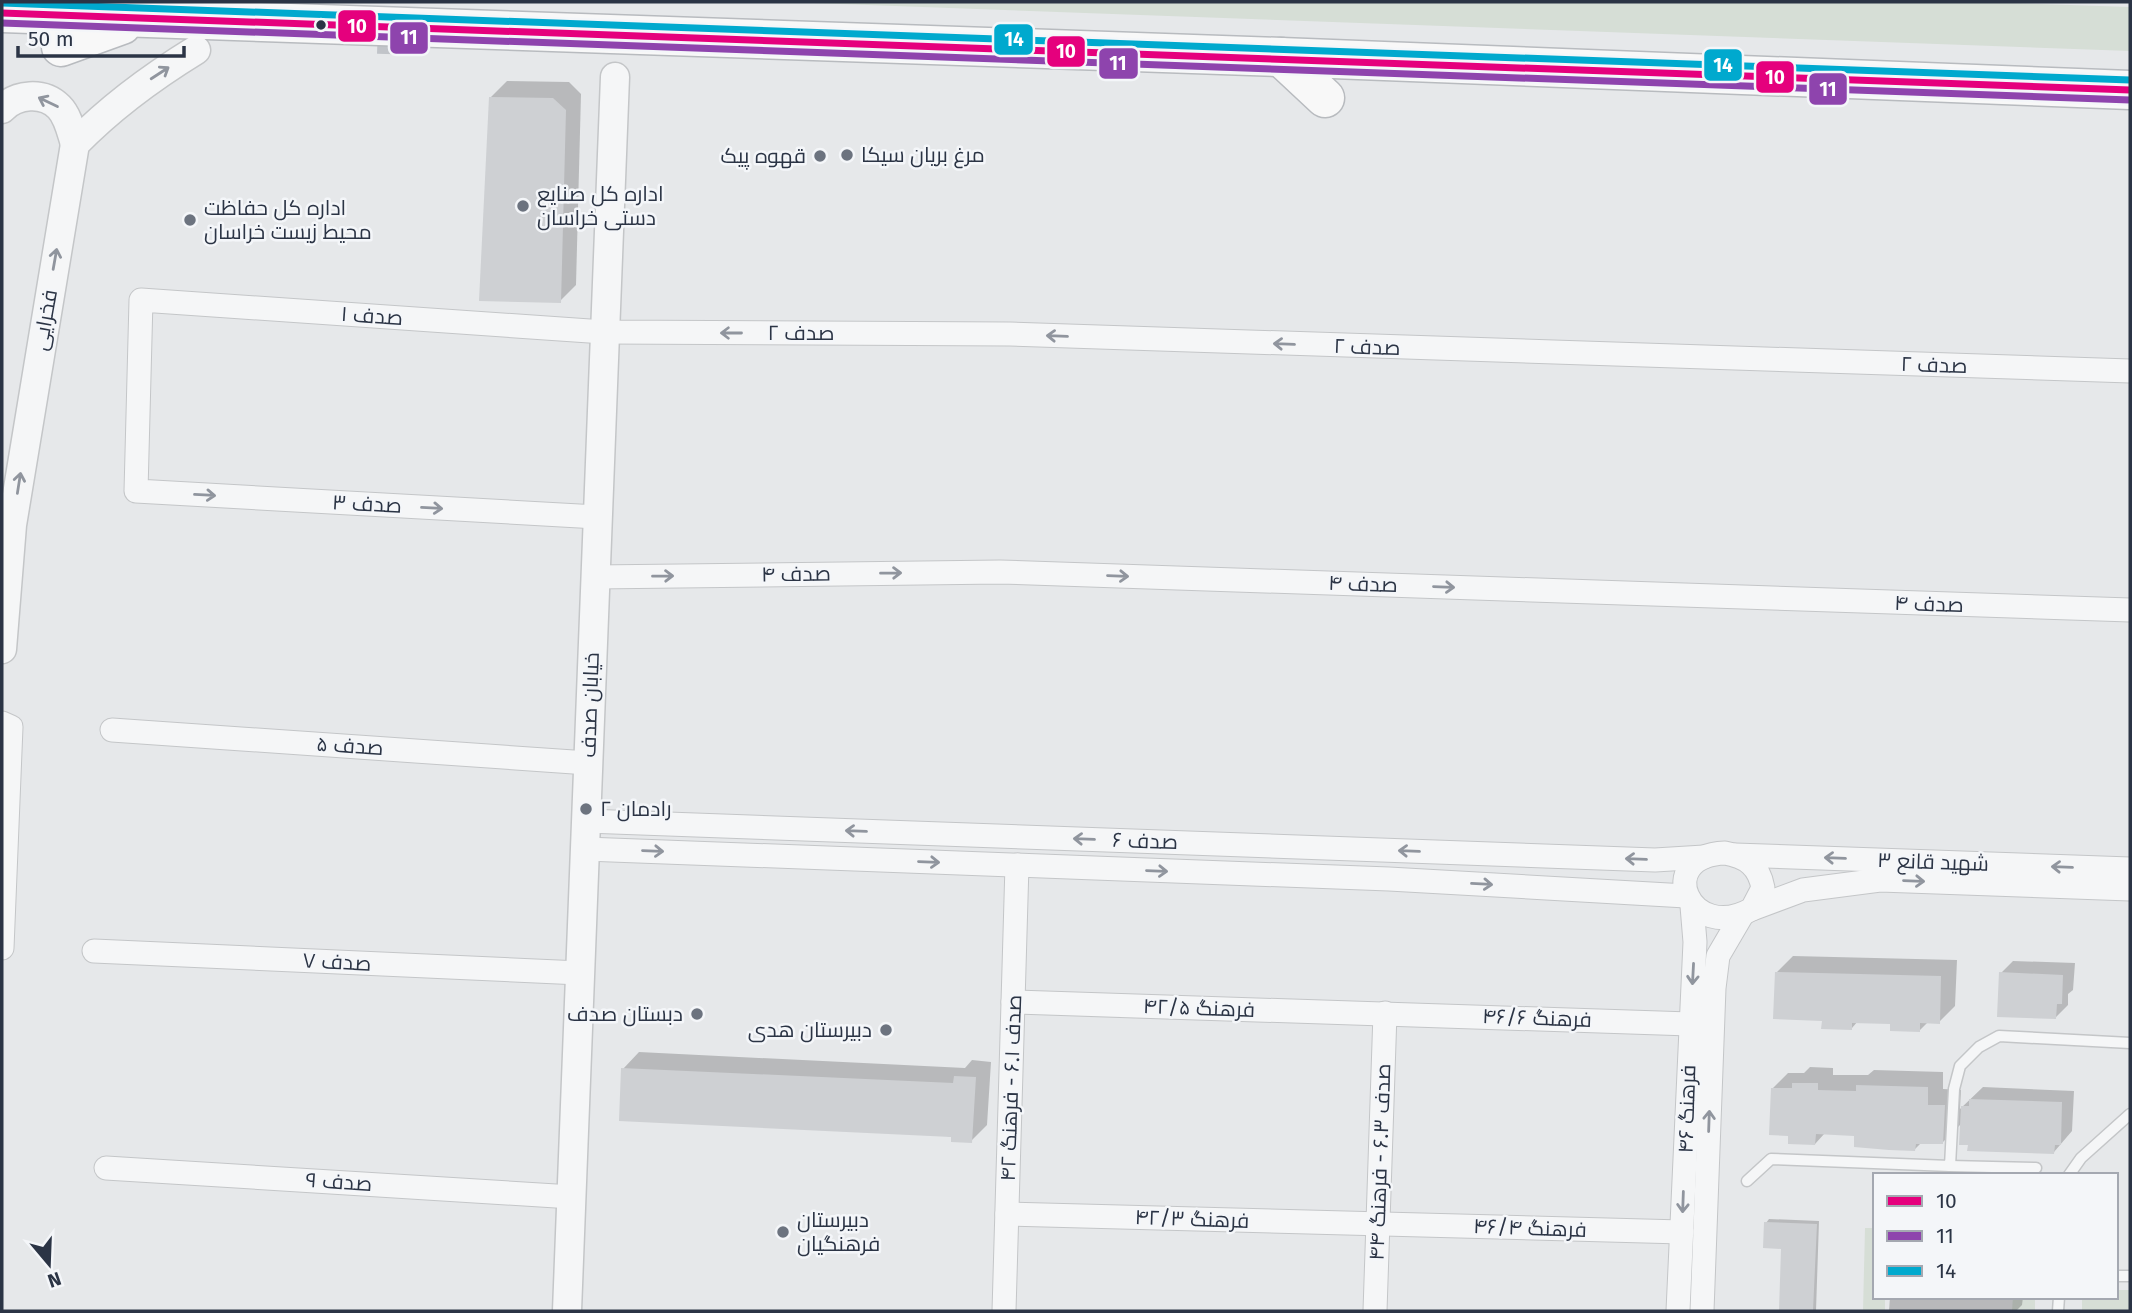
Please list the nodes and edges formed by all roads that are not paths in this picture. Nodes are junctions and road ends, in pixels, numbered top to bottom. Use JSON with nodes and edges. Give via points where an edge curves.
{"nodes":[{"id":1,"x":2,"y":13,"type":"edge"},
{"id":2,"x":139,"y":19,"type":"junction"},
{"id":3,"x":61,"y":47,"type":"dead end"},
{"id":4,"x":196,"y":50,"type":"dead end"},
{"id":5,"x":1281,"y":57,"type":"junction"},
{"id":6,"x":614,"y":88,"type":"dead end"},
{"id":7,"x":2130,"y":90,"type":"edge"},
{"id":8,"x":1325,"y":98,"type":"dead end"},
{"id":9,"x":2,"y":109,"type":"edge"},
{"id":10,"x":75,"y":144,"type":"junction"},
{"id":11,"x":604,"y":332,"type":"junction"},
{"id":12,"x":2130,"y":371,"type":"edge"},
{"id":13,"x":136,"y":491,"type":"joint"},
{"id":14,"x":597,"y":517,"type":"junction"},
{"id":15,"x":595,"y":577,"type":"junction"},
{"id":16,"x":2130,"y":610,"type":"edge"},
{"id":17,"x":2,"y":649,"type":"edge"},
{"id":18,"x":2,"y":723,"type":"edge"},
{"id":19,"x":112,"y":730,"type":"dead end"},
{"id":20,"x":588,"y":763,"type":"junction"},
{"id":21,"x":586,"y":821,"type":"junction"},
{"id":22,"x":1280,"y":846,"type":"junction"},
{"id":23,"x":585,"y":849,"type":"junction"},
{"id":24,"x":1735,"y":855,"type":"junction"},
{"id":25,"x":1704,"y":857,"type":"junction"},
{"id":26,"x":1017,"y":865,"type":"junction"},
{"id":27,"x":2130,"y":869,"type":"edge"},
{"id":28,"x":1278,"y":875,"type":"junction"},
{"id":29,"x":2130,"y":889,"type":"edge"},
{"id":30,"x":1689,"y":901,"type":"junction"},
{"id":31,"x":1747,"y":912,"type":"junction"},
{"id":32,"x":2,"y":948,"type":"edge"},
{"id":33,"x":94,"y":951,"type":"dead end"},
{"id":34,"x":580,"y":972,"type":"junction"},
{"id":35,"x":1013,"y":1002,"type":"junction"},
{"id":36,"x":1385,"y":1013,"type":"junction"},
{"id":37,"x":1690,"y":1024,"type":"junction"},
{"id":38,"x":2130,"y":1043,"type":"edge"},
{"id":39,"x":2130,"y":1114,"type":"edge"},
{"id":40,"x":1950,"y":1166,"type":"junction"},
{"id":41,"x":106,"y":1168,"type":"dead end"},
{"id":42,"x":2036,"y":1168,"type":"dead end"},
{"id":43,"x":2070,"y":1173,"type":"edge"},
{"id":44,"x":1747,"y":1181,"type":"dead end"},
{"id":45,"x":572,"y":1196,"type":"junction"},
{"id":46,"x":1007,"y":1214,"type":"junction"},
{"id":47,"x":1378,"y":1224,"type":"junction"},
{"id":48,"x":1682,"y":1232,"type":"junction"},
{"id":49,"x":567,"y":1311,"type":"edge"},
{"id":50,"x":1004,"y":1311,"type":"edge"},
{"id":51,"x":1376,"y":1311,"type":"edge"},
{"id":52,"x":1678,"y":1311,"type":"edge"},
{"id":53,"x":1702,"y":1311,"type":"edge"}],
"edges":[{"from":1,"to":2,"type":"highway"},
{"from":2,"to":3,"type":"highway"},
{"from":2,"to":5,"type":"highway"},
{"from":10,"to":4,"type":"street","one_way":true,"via":[[151,78]]},
{"from":5,"to":7,"type":"highway"},
{"from":5,"to":8,"type":"highway"},
{"from":6,"to":11,"type":"street","name":"خیابان صدف"},
{"from":10,"to":9,"type":"street","one_way":true,"via":[[59,106],[41,96],[21,97]]},
{"from":17,"to":10,"type":"street","name":"فخرایی","one_way":true,"via":[[12,525]]},
{"from":12,"to":11,"type":"street","name":"صدف ۲","one_way":true,"via":[[1010,334]]},
{"from":11,"to":13,"type":"street","name":"صدف ۱","via":[[141,300]]},
{"from":11,"to":14,"type":"street","name":"خیابان صدف"},
{"from":13,"to":14,"type":"street","name":"صدف ۳","one_way":true},
{"from":14,"to":15,"type":"street","name":"خیابان صدف"},
{"from":15,"to":16,"type":"street","name":"صدف ۴","one_way":true,"via":[[1000,572]]},
{"from":15,"to":20,"type":"street","name":"خیابان صدف"},
{"from":18,"to":32,"type":"street","via":[[12,727]]},
{"from":19,"to":20,"type":"street","name":"صدف ۵"},
{"from":20,"to":21,"type":"street","name":"خیابان صدف"},
{"from":22,"to":21,"type":"street","name":"صدف ۶","one_way":true},
{"from":21,"to":23,"type":"street","name":"خیابان صدف"},
{"from":25,"to":22,"type":"street","name":"صدف ۶","one_way":true,"via":[[1655,860]]},
{"from":22,"to":28,"type":"street"},
{"from":23,"to":26,"type":"street","name":"صدف ۶","one_way":true},
{"from":23,"to":34,"type":"street","name":"خیابان صدف"},
{"from":24,"to":25,"type":"street"},
{"from":27,"to":24,"type":"street","name":"شهید قانع ۳","one_way":true},
{"from":24,"to":31,"type":"street","via":[[1755,865],[1761,876],[1763,888]]},
{"from":25,"to":30,"type":"street","via":[[1687,872],[1684,884]]},
{"from":26,"to":28,"type":"street","name":"صدف ۶","one_way":true},
{"from":26,"to":35,"type":"street","name":"صدف ۶.۱ - فرهنگ ۴۲"},
{"from":28,"to":30,"type":"street","name":"صدف ۶","one_way":true},
{"from":31,"to":29,"type":"street","name":"شهید قانع ۳","one_way":true,"via":[[1803,890],[1880,880]]},
{"from":30,"to":31,"type":"street","via":[[1712,916]]},
{"from":30,"to":37,"type":"street","name":"فرهنگ ۴۶","one_way":true,"via":[[1695,942]]},
{"from":53,"to":31,"type":"street","name":"فرهنگ ۴۶","one_way":true,"via":[[1714,988],[1718,956]]},
{"from":33,"to":34,"type":"street","name":"صدف ۷"},
{"from":34,"to":45,"type":"street","name":"خیابان صدف"},
{"from":35,"to":36,"type":"street","name":"فرهنگ ۴۲/۵"},
{"from":35,"to":46,"type":"street","name":"صدف ۶.۱ - فرهنگ ۴۲"},
{"from":36,"to":37,"type":"street","name":"فرهنگ ۴۶/۶"},
{"from":36,"to":47,"type":"street","name":"صدف ۶.۳ - فرهنگ ۴۴"},
{"from":37,"to":48,"type":"street","name":"فرهنگ ۴۶","one_way":true},
{"from":38,"to":40,"type":"lane","via":[[1999,1036],[1979,1047],[1960,1066],[1954,1089]]},
{"from":39,"to":43,"type":"lane"},
{"from":40,"to":42,"type":"lane"},
{"from":40,"to":44,"type":"lane","via":[[1771,1159]]},
{"from":41,"to":45,"type":"street","name":"صدف ۹"},
{"from":45,"to":49,"type":"street","name":"خیابان صدف"},
{"from":46,"to":47,"type":"street","name":"فرهنگ ۴۲/۳"},
{"from":46,"to":50,"type":"street","name":"صدف ۶.۱ - فرهنگ ۴۲"},
{"from":47,"to":48,"type":"street","name":"فرهنگ ۴۶/۴"},
{"from":47,"to":51,"type":"street","name":"صدف ۶.۳ - فرهنگ ۴۴"},
{"from":48,"to":52,"type":"street","name":"فرهنگ ۴۶"}]}
